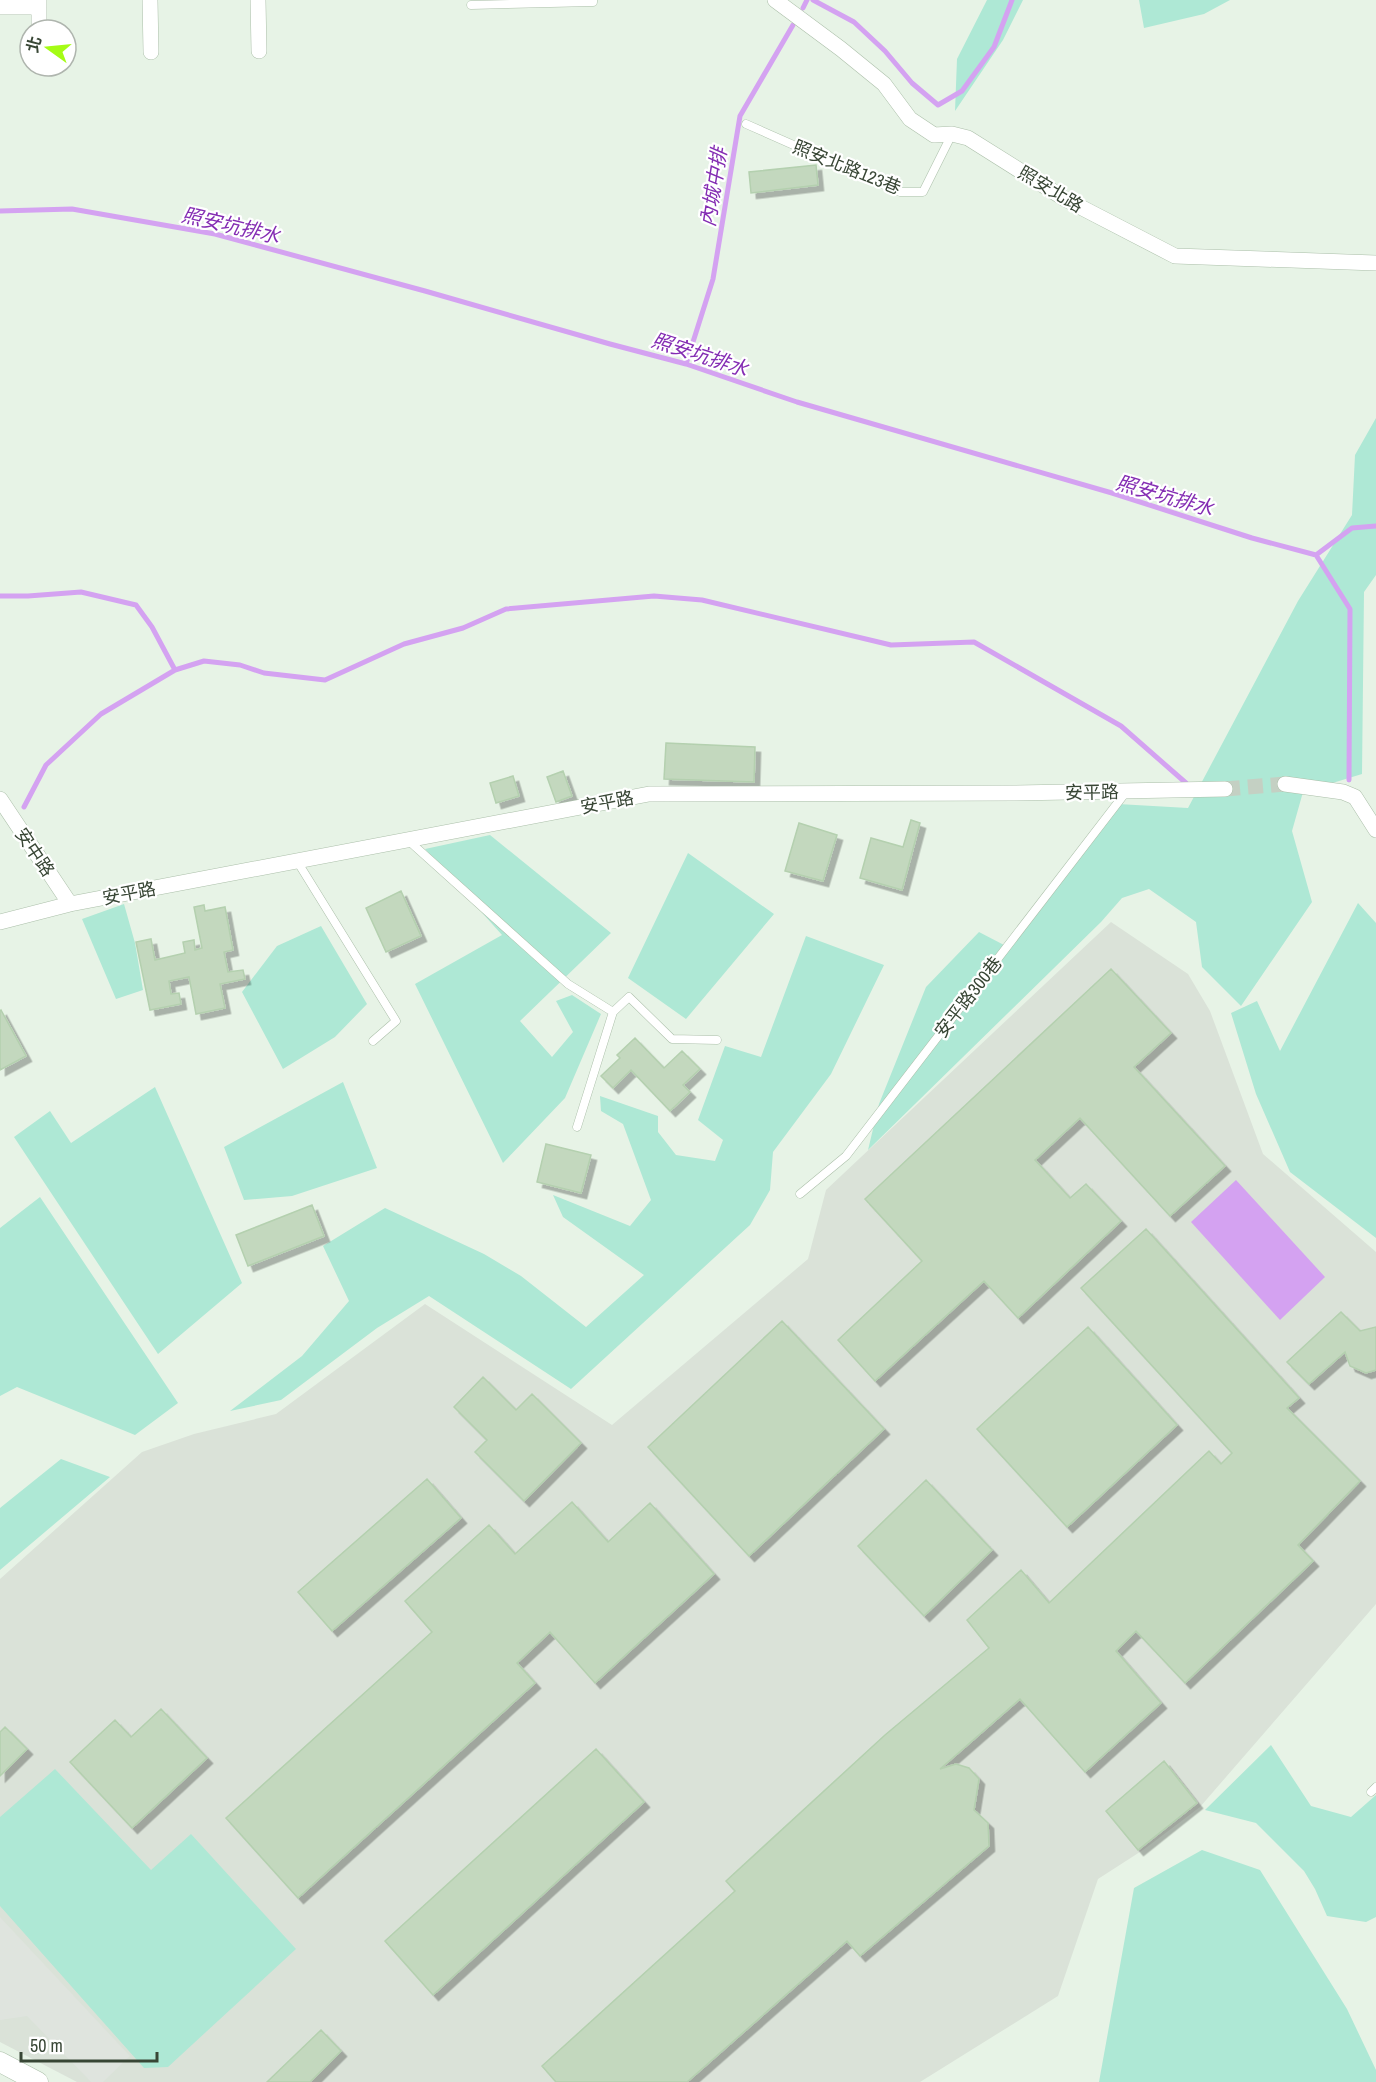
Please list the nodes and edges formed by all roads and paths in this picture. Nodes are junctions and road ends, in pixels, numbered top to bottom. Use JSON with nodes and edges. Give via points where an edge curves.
{"nodes":[{"id":1,"x":150,"y":0,"type":"edge"},
{"id":2,"x":258,"y":0,"type":"edge"},
{"id":3,"x":593,"y":0,"type":"edge"},
{"id":4,"x":775,"y":0,"type":"edge"},
{"id":5,"x":39,"y":3,"type":"edge"},
{"id":6,"x":471,"y":5,"type":"dead end"},
{"id":7,"x":0,"y":7,"type":"edge"},
{"id":8,"x":259,"y":51,"type":"dead end"},
{"id":9,"x":151,"y":52,"type":"dead end"},
{"id":10,"x":746,"y":124,"type":"dead end"},
{"id":11,"x":952,"y":134,"type":"junction"},
{"id":12,"x":1376,"y":263,"type":"edge"},
{"id":13,"x":1285,"y":784,"type":"tunnel mouth"},
{"id":14,"x":1225,"y":789,"type":"tunnel mouth"},
{"id":15,"x":1126,"y":792,"type":"junction"},
{"id":16,"x":0,"y":799,"type":"edge"},
{"id":17,"x":1376,"y":830,"type":"edge"},
{"id":18,"x":408,"y":840,"type":"junction"},
{"id":19,"x":297,"y":861,"type":"junction"},
{"id":20,"x":70,"y":904,"type":"junction"},
{"id":21,"x":0,"y":922,"type":"edge"},
{"id":22,"x":613,"y":1012,"type":"junction"},
{"id":23,"x":717,"y":1040,"type":"dead end"},
{"id":24,"x":373,"y":1041,"type":"dead end"},
{"id":25,"x":577,"y":1127,"type":"dead end"},
{"id":26,"x":800,"y":1194,"type":"dead end"},
{"id":27,"x":0,"y":2062,"type":"edge"},
{"id":28,"x":38,"y":2082,"type":"edge"}],
"edges":[{"from":1,"to":9,"type":"street"},
{"from":2,"to":8,"type":"street"},
{"from":3,"to":6,"type":"lane"},
{"from":4,"to":11,"type":"street","name":"照安北路","via":[[884,84],[910,119],[934,135]]},
{"from":5,"to":7,"type":"street"},
{"from":10,"to":11,"type":"lane","name":"照安北路123巷","via":[[900,192],[923,192]]},
{"from":11,"to":12,"type":"street","name":"照安北路","via":[[968,138],[1065,199],[1175,256]]},
{"from":13,"to":17,"type":"street","via":[[1355,796]]},
{"from":14,"to":15,"type":"street","name":"安平路"},
{"from":15,"to":18,"type":"street","name":"安平路","via":[[649,794]]},
{"from":15,"to":26,"type":"lane","name":"安平路300巷","via":[[846,1156]]},
{"from":16,"to":20,"type":"street","name":"安中路"},
{"from":18,"to":19,"type":"street","name":"安平路"},
{"from":18,"to":22,"type":"lane","via":[[568,984]]},
{"from":19,"to":20,"type":"street","name":"安平路"},
{"from":19,"to":24,"type":"lane","via":[[396,1021]]},
{"from":20,"to":21,"type":"street","name":"安平路"},
{"from":22,"to":23,"type":"lane","via":[[629,997],[672,1039]]},
{"from":22,"to":25,"type":"lane"},
{"from":27,"to":28,"type":"street"}]}
